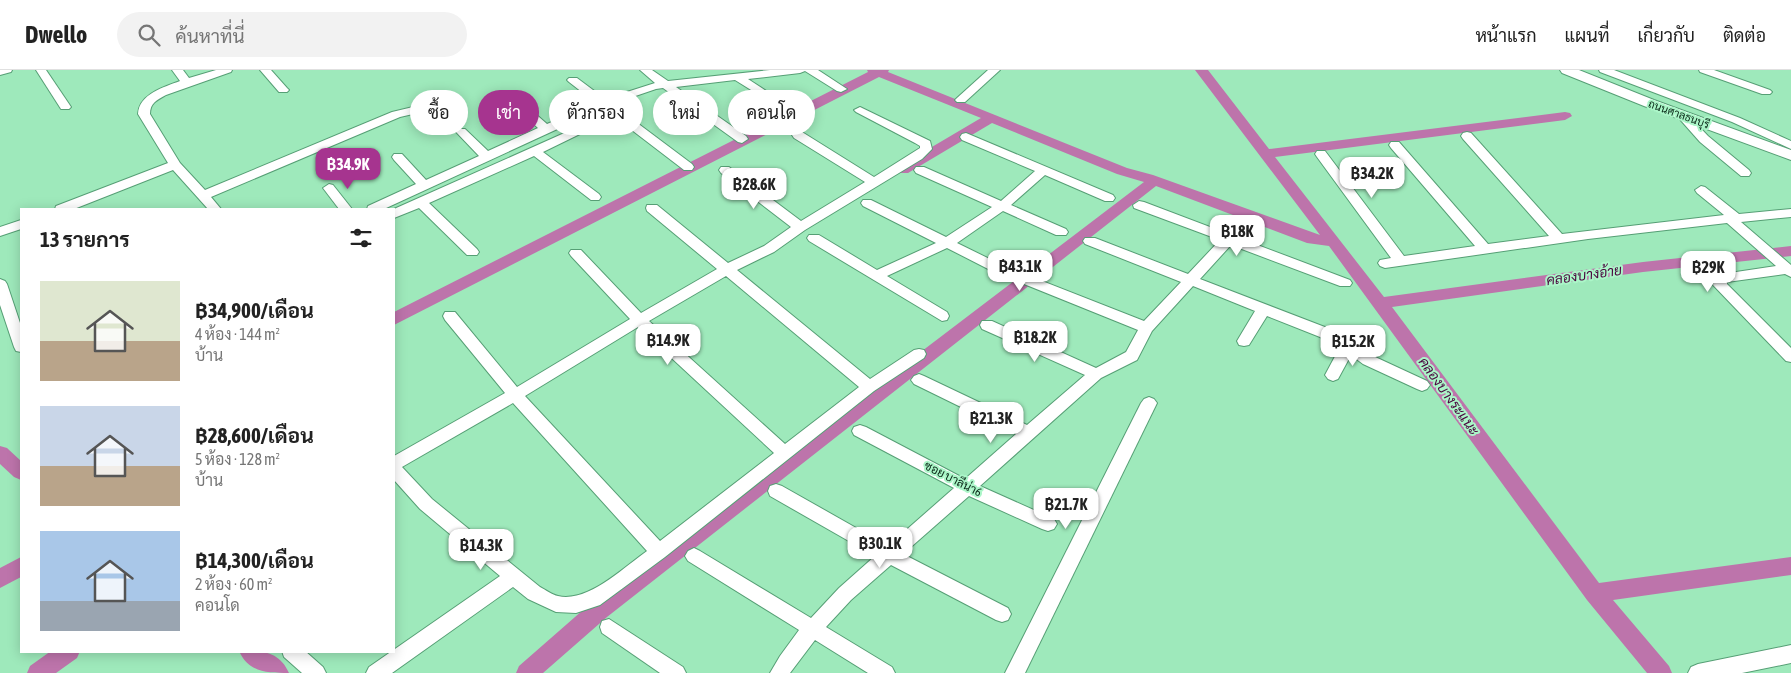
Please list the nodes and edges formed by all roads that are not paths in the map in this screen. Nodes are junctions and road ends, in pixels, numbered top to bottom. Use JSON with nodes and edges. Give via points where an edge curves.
{"nodes":[{"id":1,"x":7,"y":70,"type":"edge"},
{"id":2,"x":41,"y":70,"type":"edge"},
{"id":3,"x":177,"y":70,"type":"edge"},
{"id":4,"x":227,"y":70,"type":"edge"},
{"id":5,"x":265,"y":70,"type":"edge"},
{"id":6,"x":645,"y":70,"type":"edge"},
{"id":7,"x":800,"y":70,"type":"edge"},
{"id":8,"x":810,"y":70,"type":"edge"},
{"id":9,"x":995,"y":70,"type":"edge"},
{"id":10,"x":1567,"y":70,"type":"edge"},
{"id":11,"x":1604,"y":70,"type":"edge"},
{"id":12,"x":1638,"y":70,"type":"edge"},
{"id":13,"x":1704,"y":70,"type":"edge"},
{"id":14,"x":0,"y":72,"type":"edge"},
{"id":15,"x":733,"y":74,"type":"edge"},
{"id":16,"x":1629,"y":79,"type":"junction"},
{"id":17,"x":573,"y":80,"type":"dead end"},
{"id":18,"x":187,"y":83,"type":"junction"},
{"id":19,"x":664,"y":84,"type":"junction"},
{"id":20,"x":841,"y":89,"type":"dead end"},
{"id":21,"x":283,"y":90,"type":"dead end"},
{"id":22,"x":587,"y":90,"type":"edge"},
{"id":23,"x":641,"y":90,"type":"edge"},
{"id":24,"x":758,"y":90,"type":"edge"},
{"id":25,"x":1618,"y":91,"type":"junction"},
{"id":26,"x":1766,"y":92,"type":"dead end"},
{"id":27,"x":961,"y":100,"type":"dead end"},
{"id":28,"x":65,"y":107,"type":"dead end"},
{"id":29,"x":860,"y":110,"type":"dead end"},
{"id":30,"x":410,"y":111,"type":"edge"},
{"id":31,"x":1683,"y":116,"type":"junction"},
{"id":32,"x":539,"y":123,"type":"edge"},
{"id":33,"x":549,"y":128,"type":"edge"},
{"id":34,"x":546,"y":129,"type":"junction"},
{"id":35,"x":643,"y":132,"type":"edge"},
{"id":36,"x":465,"y":135,"type":"edge"},
{"id":37,"x":569,"y":135,"type":"edge"},
{"id":38,"x":798,"y":135,"type":"dead end"},
{"id":39,"x":1467,"y":136,"type":"dead end"},
{"id":40,"x":966,"y":137,"type":"dead end"},
{"id":41,"x":1775,"y":138,"type":"junction"},
{"id":42,"x":742,"y":139,"type":"dead end"},
{"id":43,"x":1752,"y":141,"type":"junction"},
{"id":44,"x":1395,"y":146,"type":"dead end"},
{"id":45,"x":1791,"y":146,"type":"edge"},
{"id":46,"x":535,"y":151,"type":"junction"},
{"id":47,"x":1321,"y":154,"type":"dead end"},
{"id":48,"x":1791,"y":155,"type":"edge"},
{"id":49,"x":398,"y":157,"type":"dead end"},
{"id":50,"x":487,"y":157,"type":"junction"},
{"id":51,"x":175,"y":165,"type":"junction"},
{"id":52,"x":688,"y":167,"type":"dead end"},
{"id":53,"x":725,"y":170,"type":"dead end"},
{"id":54,"x":920,"y":170,"type":"dead end"},
{"id":55,"x":1044,"y":170,"type":"junction"},
{"id":56,"x":1745,"y":173,"type":"dead end"},
{"id":57,"x":873,"y":182,"type":"junction"},
{"id":58,"x":424,"y":185,"type":"junction"},
{"id":59,"x":329,"y":188,"type":"dead end"},
{"id":60,"x":1701,"y":190,"type":"dead end"},
{"id":61,"x":204,"y":195,"type":"junction"},
{"id":62,"x":595,"y":197,"type":"dead end"},
{"id":63,"x":1109,"y":198,"type":"dead end"},
{"id":64,"x":420,"y":202,"type":"junction"},
{"id":65,"x":867,"y":202,"type":"dead end"},
{"id":66,"x":1139,"y":205,"type":"dead end"},
{"id":67,"x":1001,"y":207,"type":"junction"},
{"id":68,"x":64,"y":208,"type":"edge"},
{"id":69,"x":214,"y":208,"type":"edge"},
{"id":70,"x":345,"y":208,"type":"edge"},
{"id":71,"x":375,"y":208,"type":"edge"},
{"id":72,"x":652,"y":208,"type":"dead end"},
{"id":73,"x":1791,"y":213,"type":"edge"},
{"id":74,"x":395,"y":214,"type":"edge"},
{"id":75,"x":1732,"y":218,"type":"junction"},
{"id":76,"x":20,"y":224,"type":"edge"},
{"id":77,"x":800,"y":227,"type":"junction"},
{"id":78,"x":0,"y":232,"type":"edge"},
{"id":79,"x":1061,"y":232,"type":"dead end"},
{"id":80,"x":814,"y":238,"type":"dead end"},
{"id":81,"x":1559,"y":238,"type":"junction"},
{"id":82,"x":1229,"y":239,"type":"junction"},
{"id":83,"x":1090,"y":241,"type":"dead end"},
{"id":84,"x":947,"y":243,"type":"junction"},
{"id":85,"x":1484,"y":249,"type":"junction"},
{"id":86,"x":472,"y":252,"type":"dead end"},
{"id":87,"x":576,"y":252,"type":"dead end"},
{"id":88,"x":1402,"y":261,"type":"junction"},
{"id":89,"x":1385,"y":263,"type":"dead end"},
{"id":90,"x":726,"y":270,"type":"junction"},
{"id":91,"x":1789,"y":271,"type":"edge"},
{"id":92,"x":876,"y":276,"type":"junction"},
{"id":93,"x":1191,"y":280,"type":"junction"},
{"id":94,"x":1345,"y":283,"type":"dead end"},
{"id":95,"x":0,"y":284,"type":"edge"},
{"id":96,"x":1264,"y":308,"type":"junction"},
{"id":97,"x":450,"y":316,"type":"dead end"},
{"id":98,"x":942,"y":316,"type":"dead end"},
{"id":99,"x":639,"y":320,"type":"junction"},
{"id":100,"x":986,"y":325,"type":"dead end"},
{"id":101,"x":1146,"y":328,"type":"junction"},
{"id":102,"x":1244,"y":341,"type":"dead end"},
{"id":103,"x":20,"y":344,"type":"edge"},
{"id":104,"x":1348,"y":346,"type":"junction"},
{"id":105,"x":919,"y":354,"type":"dead end"},
{"id":106,"x":1791,"y":356,"type":"edge"},
{"id":107,"x":1096,"y":374,"type":"junction"},
{"id":108,"x":1332,"y":375,"type":"dead end"},
{"id":109,"x":918,"y":380,"type":"dead end"},
{"id":110,"x":1422,"y":384,"type":"dead end"},
{"id":111,"x":869,"y":387,"type":"junction"},
{"id":112,"x":515,"y":394,"type":"junction"},
{"id":113,"x":1149,"y":403,"type":"dead end"},
{"id":114,"x":860,"y":431,"type":"dead end"},
{"id":115,"x":1028,"y":432,"type":"junction"},
{"id":116,"x":785,"y":453,"type":"junction"},
{"id":117,"x":395,"y":463,"type":"edge"},
{"id":118,"x":395,"y":470,"type":"edge"},
{"id":119,"x":966,"y":487,"type":"junction"},
{"id":120,"x":776,"y":491,"type":"dead end"},
{"id":121,"x":1048,"y":524,"type":"dead end"},
{"id":122,"x":659,"y":552,"type":"junction"},
{"id":123,"x":694,"y":556,"type":"dead end"},
{"id":124,"x":890,"y":556,"type":"junction"},
{"id":125,"x":513,"y":577,"type":"junction"},
{"id":126,"x":1002,"y":614,"type":"dead end"},
{"id":127,"x":609,"y":627,"type":"dead end"},
{"id":128,"x":812,"y":629,"type":"junction"},
{"id":129,"x":293,"y":653,"type":"edge"},
{"id":130,"x":1791,"y":654,"type":"edge"},
{"id":131,"x":316,"y":673,"type":"edge"},
{"id":132,"x":376,"y":673,"type":"edge"},
{"id":133,"x":676,"y":673,"type":"edge"},
{"id":134,"x":780,"y":673,"type":"edge"},
{"id":135,"x":885,"y":673,"type":"edge"},
{"id":136,"x":1015,"y":673,"type":"edge"},
{"id":137,"x":1698,"y":673,"type":"edge"}],
"edges":[{"from":1,"to":14,"type":"street"},
{"from":2,"to":28,"type":"street"},
{"from":3,"to":18,"type":"street"},
{"from":4,"to":18,"type":"street"},
{"from":5,"to":21,"type":"street"},
{"from":6,"to":19,"type":"street"},
{"from":7,"to":15,"type":"street"},
{"from":8,"to":20,"type":"street"},
{"from":9,"to":27,"type":"street"},
{"from":10,"to":25,"type":"street","name":"ถนนศาลธนบุรี"},
{"from":11,"to":16,"type":"street"},
{"from":12,"to":16,"type":"street"},
{"from":13,"to":26,"type":"street"},
{"from":15,"to":19,"type":"street"},
{"from":15,"to":24,"type":"street"},
{"from":16,"to":25,"type":"street"},
{"from":16,"to":41,"type":"street"},
{"from":17,"to":22,"type":"street"},
{"from":18,"to":51,"type":"street","via":[[152,98],[144,106],[144,114]]},
{"from":19,"to":23,"type":"street"},
{"from":19,"to":42,"type":"street"},
{"from":25,"to":31,"type":"street","name":"ถนนศาลธนบุรี"},
{"from":29,"to":57,"type":"street","via":[[926,144],[926,149],[918,156]]},
{"from":30,"to":61,"type":"street"},
{"from":31,"to":43,"type":"street","name":"ถนนศาลธนบุรี"},
{"from":31,"to":56,"type":"street","via":[[1704,139]]},
{"from":32,"to":34,"type":"street"},
{"from":33,"to":34,"type":"street"},
{"from":34,"to":50,"type":"street"},
{"from":35,"to":52,"type":"street"},
{"from":36,"to":50,"type":"street"},
{"from":37,"to":46,"type":"street"},
{"from":38,"to":57,"type":"street"},
{"from":39,"to":81,"type":"street"},
{"from":40,"to":55,"type":"street"},
{"from":41,"to":43,"type":"street"},
{"from":41,"to":45,"type":"street"},
{"from":43,"to":48,"type":"street","name":"ถนนศาลธนบุรี"},
{"from":44,"to":85,"type":"street"},
{"from":46,"to":62,"type":"street"},
{"from":46,"to":64,"type":"street"},
{"from":47,"to":88,"type":"street"},
{"from":49,"to":58,"type":"street"},
{"from":50,"to":58,"type":"street"},
{"from":51,"to":61,"type":"street"},
{"from":51,"to":68,"type":"street"},
{"from":53,"to":77,"type":"street"},
{"from":54,"to":67,"type":"street"},
{"from":55,"to":63,"type":"street"},
{"from":55,"to":67,"type":"street"},
{"from":57,"to":77,"type":"street"},
{"from":58,"to":71,"type":"street"},
{"from":59,"to":70,"type":"street"},
{"from":60,"to":75,"type":"street"},
{"from":61,"to":69,"type":"street"},
{"from":64,"to":74,"type":"street"},
{"from":64,"to":86,"type":"street"},
{"from":65,"to":84,"type":"street"},
{"from":66,"to":82,"type":"street"},
{"from":67,"to":79,"type":"street"},
{"from":67,"to":84,"type":"street"},
{"from":72,"to":90,"type":"street"},
{"from":73,"to":75,"type":"street"},
{"from":75,"to":81,"type":"street"},
{"from":75,"to":91,"type":"street"},
{"from":76,"to":78,"type":"street"},
{"from":77,"to":90,"type":"street","via":[[769,249]]},
{"from":80,"to":92,"type":"street"},
{"from":81,"to":85,"type":"street"},
{"from":82,"to":93,"type":"street"},
{"from":82,"to":94,"type":"street"},
{"from":83,"to":93,"type":"street"},
{"from":84,"to":92,"type":"street"},
{"from":84,"to":101,"type":"street","via":[[999,269]]},
{"from":85,"to":88,"type":"street"},
{"from":87,"to":99,"type":"street"},
{"from":88,"to":89,"type":"street"},
{"from":90,"to":99,"type":"street"},
{"from":90,"to":111,"type":"street"},
{"from":91,"to":106,"type":"street","via":[[1721,278],[1720,285]]},
{"from":92,"to":98,"type":"street"},
{"from":93,"to":96,"type":"street"},
{"from":93,"to":101,"type":"street"},
{"from":95,"to":103,"type":"street"},
{"from":96,"to":102,"type":"street"},
{"from":96,"to":104,"type":"street"},
{"from":97,"to":112,"type":"street"},
{"from":99,"to":112,"type":"street"},
{"from":99,"to":116,"type":"street"},
{"from":100,"to":107,"type":"street"},
{"from":101,"to":107,"type":"street","via":[[1132,356]]},
{"from":104,"to":108,"type":"street"},
{"from":104,"to":110,"type":"street","via":[[1379,366]]},
{"from":105,"to":111,"type":"street"},
{"from":107,"to":115,"type":"street"},
{"from":109,"to":115,"type":"street"},
{"from":111,"to":116,"type":"street"},
{"from":112,"to":117,"type":"street"},
{"from":112,"to":122,"type":"street"},
{"from":113,"to":136,"type":"street"},
{"from":114,"to":119,"type":"street","name":"ซอย บาลีน่า6"},
{"from":115,"to":119,"type":"street"},
{"from":116,"to":122,"type":"street"},
{"from":118,"to":125,"type":"street","via":[[426,504]]},
{"from":119,"to":121,"type":"street","name":"ซอย บาลีน่า6"},
{"from":119,"to":124,"type":"street"},
{"from":120,"to":124,"type":"street"},
{"from":122,"to":125,"type":"street","via":[[594,599],[576,606],[556,604]]},
{"from":123,"to":128,"type":"street"},
{"from":124,"to":126,"type":"street"},
{"from":124,"to":128,"type":"street"},
{"from":125,"to":132,"type":"street"},
{"from":127,"to":133,"type":"street"},
{"from":128,"to":134,"type":"street"},
{"from":128,"to":135,"type":"street"},
{"from":129,"to":131,"type":"street"},
{"from":130,"to":137,"type":"street"}]}
